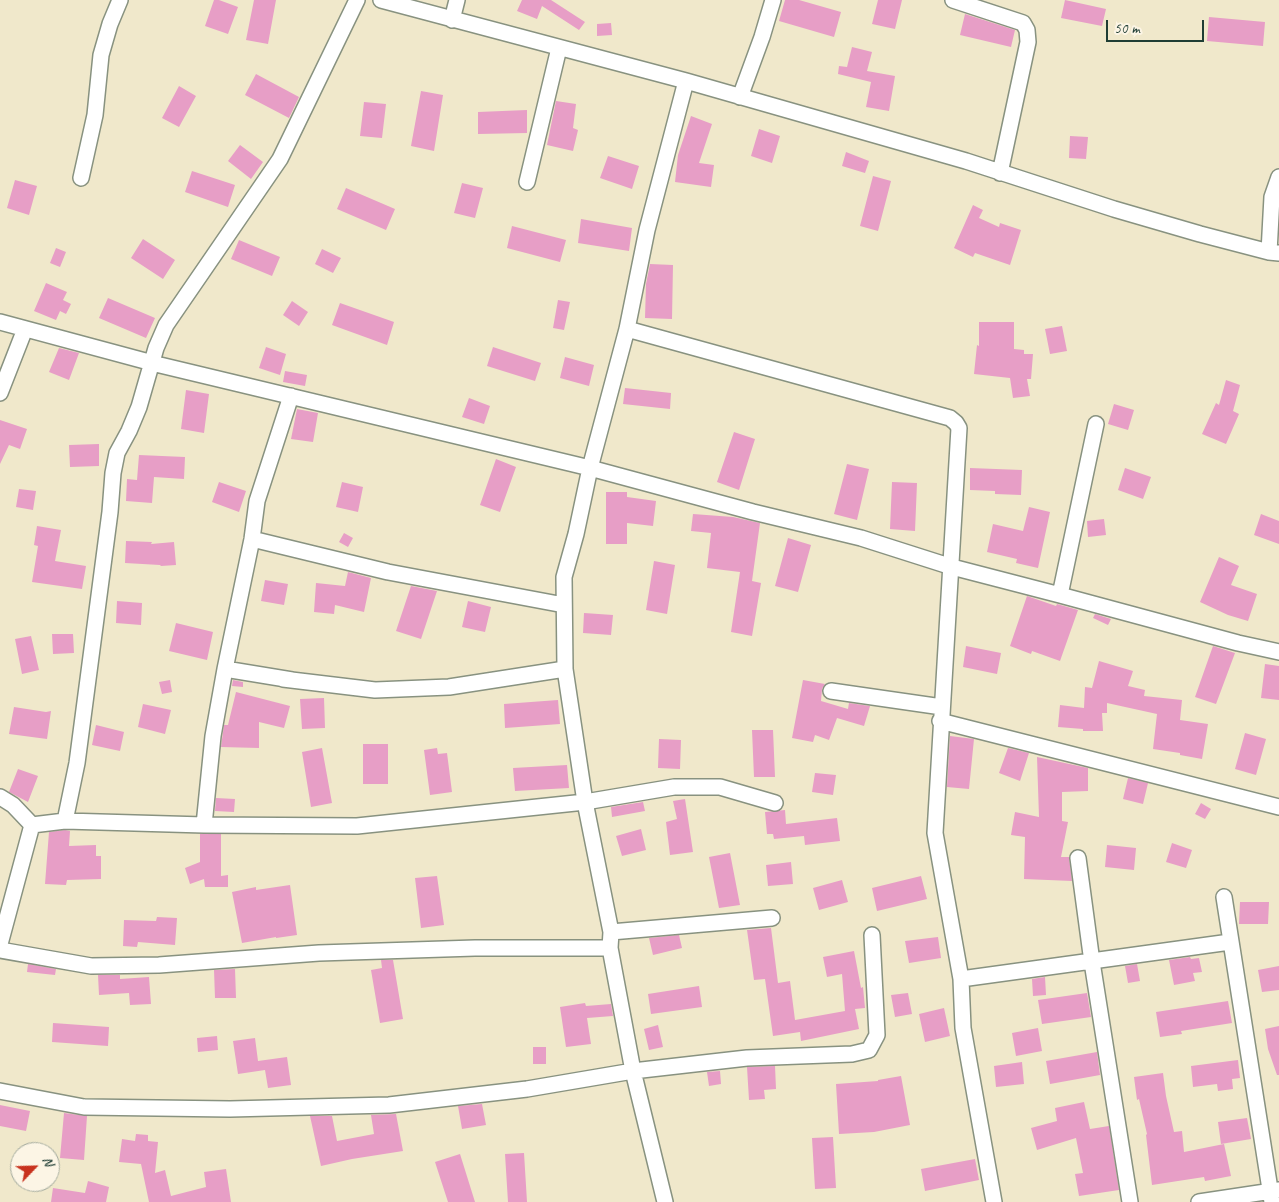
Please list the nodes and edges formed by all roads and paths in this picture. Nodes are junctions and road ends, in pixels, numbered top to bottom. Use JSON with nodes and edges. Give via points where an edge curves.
{"nodes":[{"id":1,"x":120,"y":0,"type":"edge"},
{"id":2,"x":357,"y":0,"type":"edge"},
{"id":3,"x":381,"y":0,"type":"edge"},
{"id":4,"x":457,"y":0,"type":"edge"},
{"id":5,"x":773,"y":0,"type":"edge"},
{"id":6,"x":953,"y":0,"type":"edge"},
{"id":7,"x":452,"y":20,"type":"junction"},
{"id":8,"x":559,"y":48,"type":"junction"},
{"id":9,"x":686,"y":80,"type":"junction"},
{"id":10,"x":740,"y":98,"type":"junction"},
{"id":11,"x":1000,"y":173,"type":"junction"},
{"id":12,"x":1279,"y":177,"type":"edge"},
{"id":13,"x":81,"y":178,"type":"dead end"},
{"id":14,"x":527,"y":182,"type":"dead end"},
{"id":15,"x":1274,"y":252,"type":"edge"},
{"id":16,"x":0,"y":322,"type":"edge"},
{"id":17,"x":25,"y":329,"type":"junction"},
{"id":18,"x":627,"y":329,"type":"junction"},
{"id":19,"x":152,"y":362,"type":"junction"},
{"id":20,"x":0,"y":393,"type":"edge"},
{"id":21,"x":291,"y":396,"type":"junction"},
{"id":22,"x":1096,"y":424,"type":"dead end"},
{"id":23,"x":590,"y":468,"type":"junction"},
{"id":24,"x":252,"y":539,"type":"junction"},
{"id":25,"x":952,"y":567,"type":"junction"},
{"id":26,"x":1060,"y":596,"type":"junction"},
{"id":27,"x":564,"y":605,"type":"junction"},
{"id":28,"x":1279,"y":652,"type":"edge"},
{"id":29,"x":225,"y":669,"type":"junction"},
{"id":30,"x":565,"y":669,"type":"junction"},
{"id":31,"x":283,"y":679,"type":"junction"},
{"id":32,"x":341,"y":688,"type":"dead end"},
{"id":33,"x":831,"y":691,"type":"dead end"},
{"id":34,"x":941,"y":714,"type":"junction"},
{"id":35,"x":0,"y":797,"type":"edge"},
{"id":36,"x":585,"y":802,"type":"junction"},
{"id":37,"x":774,"y":803,"type":"dead end"},
{"id":38,"x":1279,"y":807,"type":"edge"},
{"id":39,"x":64,"y":821,"type":"junction"},
{"id":40,"x":32,"y":825,"type":"junction"},
{"id":41,"x":204,"y":826,"type":"junction"},
{"id":42,"x":1078,"y":858,"type":"dead end"},
{"id":43,"x":1224,"y":897,"type":"dead end"},
{"id":44,"x":772,"y":918,"type":"dead end"},
{"id":45,"x":611,"y":932,"type":"junction"},
{"id":46,"x":872,"y":935,"type":"dead end"},
{"id":47,"x":1230,"y":942,"type":"junction"},
{"id":48,"x":0,"y":944,"type":"edge"},
{"id":49,"x":610,"y":948,"type":"junction"},
{"id":50,"x":0,"y":950,"type":"edge"},
{"id":51,"x":1092,"y":962,"type":"junction"},
{"id":52,"x":961,"y":979,"type":"junction"},
{"id":53,"x":633,"y":1070,"type":"junction"},
{"id":54,"x":0,"y":1090,"type":"edge"},
{"id":55,"x":1274,"y":1195,"type":"edge"},
{"id":56,"x":665,"y":1202,"type":"edge"},
{"id":57,"x":994,"y":1202,"type":"edge"},
{"id":58,"x":1130,"y":1202,"type":"edge"},
{"id":59,"x":1199,"y":1202,"type":"edge"}],
"edges":[{"from":1,"to":13,"type":"street","via":[[101,55],[95,115]]},
{"from":2,"to":19,"type":"street","via":[[280,159],[166,325]]},
{"from":3,"to":7,"type":"street"},
{"from":4,"to":7,"type":"street"},
{"from":5,"to":10,"type":"street"},
{"from":6,"to":11,"type":"street","via":[[1023,23],[1027,30],[1028,42]]},
{"from":7,"to":8,"type":"street"},
{"from":8,"to":9,"type":"street"},
{"from":8,"to":14,"type":"street"},
{"from":9,"to":10,"type":"street"},
{"from":9,"to":18,"type":"street","via":[[647,230]]},
{"from":10,"to":11,"type":"street"},
{"from":11,"to":15,"type":"street","via":[[1200,234]]},
{"from":12,"to":15,"type":"street","via":[[1272,197]]},
{"from":16,"to":17,"type":"street"},
{"from":17,"to":19,"type":"street"},
{"from":17,"to":20,"type":"street"},
{"from":18,"to":23,"type":"street"},
{"from":18,"to":25,"type":"street","via":[[952,420],[959,433]]},
{"from":19,"to":21,"type":"street"},
{"from":19,"to":39,"type":"street","via":[[139,407],[118,453],[114,473],[77,764]]},
{"from":21,"to":23,"type":"street"},
{"from":21,"to":24,"type":"street","via":[[257,501]]},
{"from":22,"to":26,"type":"street"},
{"from":23,"to":25,"type":"street","via":[[861,538]]},
{"from":23,"to":27,"type":"street","via":[[564,577]]},
{"from":24,"to":27,"type":"street","via":[[388,572]]},
{"from":24,"to":29,"type":"street"},
{"from":25,"to":26,"type":"street"},
{"from":25,"to":34,"type":"street"},
{"from":26,"to":28,"type":"street"},
{"from":27,"to":30,"type":"street"},
{"from":29,"to":31,"type":"street"},
{"from":29,"to":41,"type":"street","via":[[213,736]]},
{"from":30,"to":31,"type":"street","via":[[449,687],[375,690]]},
{"from":30,"to":36,"type":"street"},
{"from":31,"to":32,"type":"street"},
{"from":33,"to":34,"type":"street"},
{"from":34,"to":38,"type":"street"},
{"from":34,"to":52,"type":"street","via":[[935,833]]},
{"from":35,"to":40,"type":"street","via":[[13,805]]},
{"from":36,"to":37,"type":"street","via":[[674,787],[720,788]]},
{"from":36,"to":41,"type":"street","via":[[357,826]]},
{"from":36,"to":45,"type":"street"},
{"from":39,"to":40,"type":"street"},
{"from":39,"to":41,"type":"street"},
{"from":40,"to":48,"type":"street"},
{"from":42,"to":51,"type":"street"},
{"from":43,"to":47,"type":"street"},
{"from":44,"to":45,"type":"street"},
{"from":45,"to":49,"type":"street"},
{"from":46,"to":53,"type":"street","via":[[877,1035],[870,1050]]},
{"from":47,"to":51,"type":"street"},
{"from":47,"to":55,"type":"street"},
{"from":49,"to":50,"type":"street","via":[[319,953],[101,966]]},
{"from":49,"to":53,"type":"street"},
{"from":51,"to":52,"type":"street"},
{"from":51,"to":58,"type":"street"},
{"from":52,"to":57,"type":"street","via":[[963,1028]]},
{"from":53,"to":54,"type":"street","via":[[527,1089],[389,1105],[84,1107]]},
{"from":53,"to":56,"type":"street"},
{"from":55,"to":59,"type":"street"}]}
